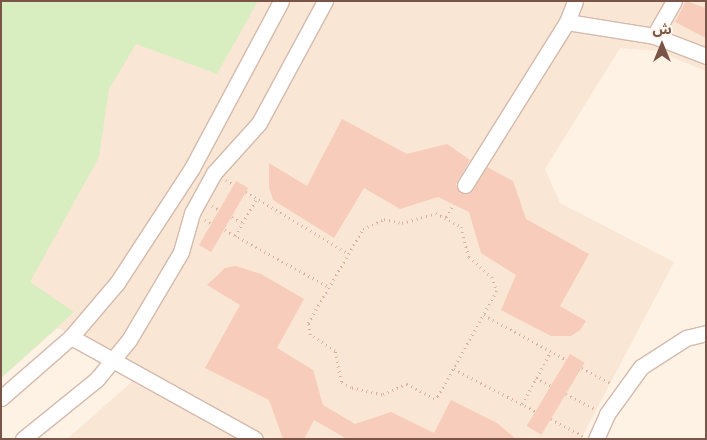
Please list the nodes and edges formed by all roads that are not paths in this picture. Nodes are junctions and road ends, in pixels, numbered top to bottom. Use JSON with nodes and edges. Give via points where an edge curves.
{"nodes":[{"id":1,"x":281,"y":1,"type":"edge"},
{"id":2,"x":325,"y":1,"type":"edge"},
{"id":3,"x":576,"y":1,"type":"edge"},
{"id":4,"x":674,"y":1,"type":"edge"},
{"id":5,"x":567,"y":22,"type":"junction"},
{"id":6,"x":654,"y":36,"type":"junction"},
{"id":7,"x":706,"y":56,"type":"edge"},
{"id":8,"x":192,"y":168,"type":"junction"},
{"id":9,"x":210,"y":180,"type":"junction"},
{"id":10,"x":465,"y":185,"type":"dead end"},
{"id":11,"x":706,"y":332,"type":"edge"},
{"id":12,"x":71,"y":337,"type":"junction"},
{"id":13,"x":114,"y":360,"type":"junction"},
{"id":14,"x":1,"y":398,"type":"edge"},
{"id":15,"x":24,"y":439,"type":"edge"},
{"id":16,"x":255,"y":439,"type":"edge"},
{"id":17,"x":596,"y":439,"type":"edge"}],
"edges":[{"from":1,"to":8,"type":"street"},
{"from":2,"to":9,"type":"street","via":[[259,123],[229,153]]},
{"from":3,"to":5,"type":"street"},
{"from":4,"to":6,"type":"street"},
{"from":5,"to":6,"type":"street"},
{"from":5,"to":10,"type":"street"},
{"from":6,"to":7,"type":"street"},
{"from":8,"to":9,"type":"street"},
{"from":8,"to":12,"type":"street","via":[[117,283]]},
{"from":9,"to":13,"type":"street","via":[[192,213],[181,252],[172,269],[153,304]]},
{"from":11,"to":17,"type":"street","via":[[686,338],[641,367],[607,414]]},
{"from":12,"to":13,"type":"street"},
{"from":12,"to":14,"type":"street"},
{"from":13,"to":15,"type":"street","via":[[97,379]]},
{"from":13,"to":16,"type":"street"}]}
